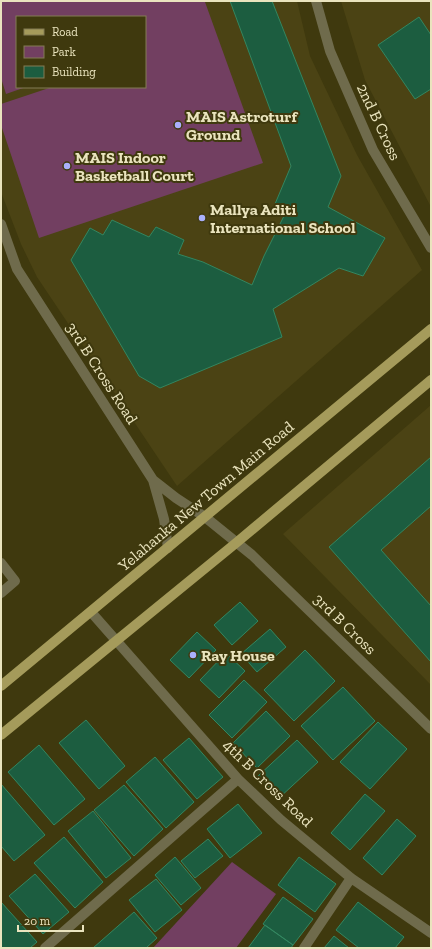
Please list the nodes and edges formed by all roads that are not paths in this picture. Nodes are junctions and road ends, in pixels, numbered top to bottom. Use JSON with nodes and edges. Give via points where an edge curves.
{"nodes":[{"id":1,"x":316,"y":1,"type":"edge"},
{"id":2,"x":1,"y":224,"type":"edge"},
{"id":3,"x":431,"y":248,"type":"edge"},
{"id":4,"x":431,"y":329,"type":"edge"},
{"id":5,"x":431,"y":380,"type":"edge"},
{"id":6,"x":153,"y":480,"type":"junction"},
{"id":7,"x":205,"y":517,"type":"junction"},
{"id":8,"x":236,"y":543,"type":"junction"},
{"id":9,"x":168,"y":548,"type":"junction"},
{"id":10,"x":1,"y":563,"type":"edge"},
{"id":11,"x":1,"y":593,"type":"edge"},
{"id":12,"x":91,"y":612,"type":"junction"},
{"id":13,"x":117,"y":641,"type":"junction"},
{"id":14,"x":1,"y":686,"type":"edge"},
{"id":15,"x":431,"y":729,"type":"edge"},
{"id":16,"x":1,"y":734,"type":"edge"},
{"id":17,"x":238,"y":779,"type":"junction"},
{"id":18,"x":351,"y":878,"type":"junction"},
{"id":19,"x":431,"y":933,"type":"edge"},
{"id":20,"x":45,"y":948,"type":"edge"},
{"id":21,"x":304,"y":948,"type":"edge"}],
"edges":[{"from":1,"to":3,"type":"street","name":"2nd B Cross","via":[[330,51],[373,150]]},
{"from":2,"to":6,"type":"street","name":"3rd B Cross Road","via":[[17,268]]},
{"from":4,"to":7,"type":"main road","name":"Yelahanka New Town Main Road"},
{"from":5,"to":8,"type":"main road"},
{"from":6,"to":7,"type":"street","name":"3rd B Cross Road"},
{"from":6,"to":9,"type":"street","via":[[164,519]]},
{"from":7,"to":8,"type":"street","name":"3rd B Cross"},
{"from":7,"to":9,"type":"main road","name":"Yelahanka New Town Main Road"},
{"from":8,"to":13,"type":"main road"},
{"from":8,"to":15,"type":"street","name":"3rd B Cross","via":[[258,560]]},
{"from":9,"to":12,"type":"main road","name":"Yelahanka New Town Main Road"},
{"from":10,"to":11,"type":"street","via":[[15,581]]},
{"from":12,"to":13,"type":"street","name":"4th B Cross Road"},
{"from":12,"to":14,"type":"main road","name":"Yelahanka New Town Main Road"},
{"from":13,"to":16,"type":"main road"},
{"from":13,"to":17,"type":"street","name":"4th B Cross Road"},
{"from":17,"to":18,"type":"street","name":"4th B Cross Road","via":[[281,820]]},
{"from":17,"to":20,"type":"street"},
{"from":18,"to":19,"type":"street","name":"4th B Cross Road"},
{"from":18,"to":21,"type":"street"}]}
